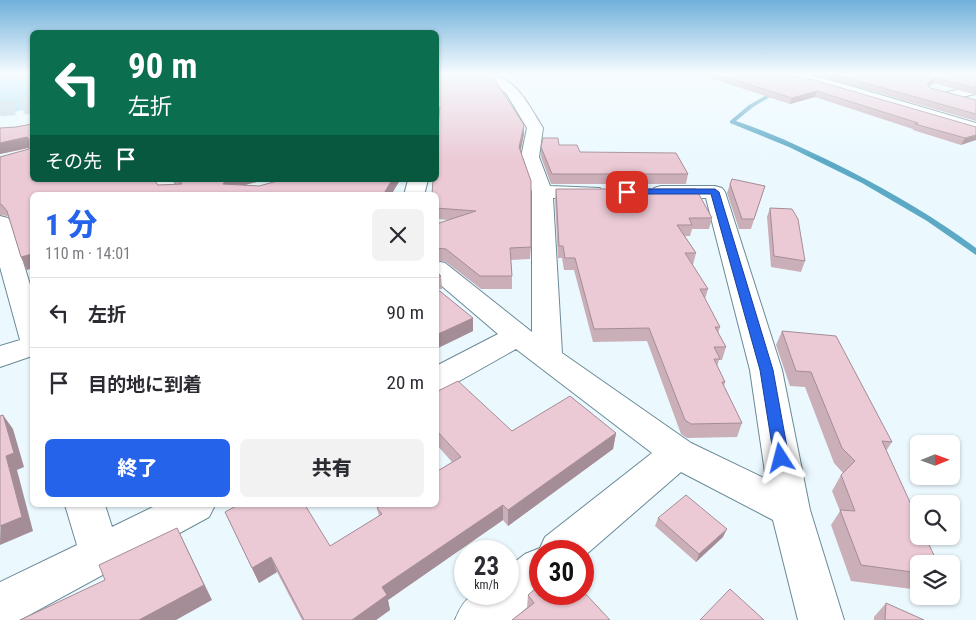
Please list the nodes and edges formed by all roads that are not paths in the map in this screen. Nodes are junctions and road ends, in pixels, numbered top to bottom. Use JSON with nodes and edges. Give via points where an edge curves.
{"nodes":[{"id":1,"x":519,"y":102,"type":"edge"},
{"id":2,"x":888,"y":102,"type":"edge"},
{"id":3,"x":976,"y":128,"type":"edge"},
{"id":4,"x":164,"y":182,"type":"edge"},
{"id":5,"x":172,"y":192,"type":"edge"},
{"id":6,"x":542,"y":192,"type":"junction"},
{"id":7,"x":0,"y":223,"type":"edge"},
{"id":8,"x":439,"y":270,"type":"edge"},
{"id":9,"x":30,"y":329,"type":"edge"},
{"id":10,"x":518,"y":336,"type":"junction"},
{"id":11,"x":30,"y":347,"type":"edge"},
{"id":12,"x":547,"y":357,"type":"junction"},
{"id":13,"x":0,"y":358,"type":"edge"},
{"id":14,"x":439,"y":378,"type":"edge"},
{"id":15,"x":678,"y":453,"type":"junction"},
{"id":16,"x":86,"y":507,"type":"edge"},
{"id":17,"x":191,"y":507,"type":"edge"},
{"id":18,"x":790,"y":510,"type":"junction"},
{"id":19,"x":573,"y":540,"type":"edge"},
{"id":20,"x":100,"y":553,"type":"junction"},
{"id":21,"x":529,"y":577,"type":"edge"},
{"id":22,"x":0,"y":606,"type":"edge"},
{"id":23,"x":478,"y":620,"type":"edge"},
{"id":24,"x":822,"y":620,"type":"edge"}],
"edges":[{"from":1,"to":6,"type":"street","via":[[535,128],[530,157]]},
{"from":2,"to":3,"type":"street"},
{"from":4,"to":5,"type":"street"},
{"from":6,"to":12,"type":"street"},
{"from":6,"to":18,"type":"street","via":[[715,192],[766,370]]},
{"from":7,"to":9,"type":"street"},
{"from":8,"to":10,"type":"street"},
{"from":10,"to":12,"type":"street"},
{"from":10,"to":14,"type":"street"},
{"from":11,"to":13,"type":"street"},
{"from":12,"to":15,"type":"street"},
{"from":15,"to":18,"type":"street"},
{"from":15,"to":19,"type":"street"},
{"from":16,"to":20,"type":"street"},
{"from":17,"to":20,"type":"street"},
{"from":18,"to":24,"type":"street"},
{"from":20,"to":22,"type":"street"},
{"from":21,"to":23,"type":"street"}]}
